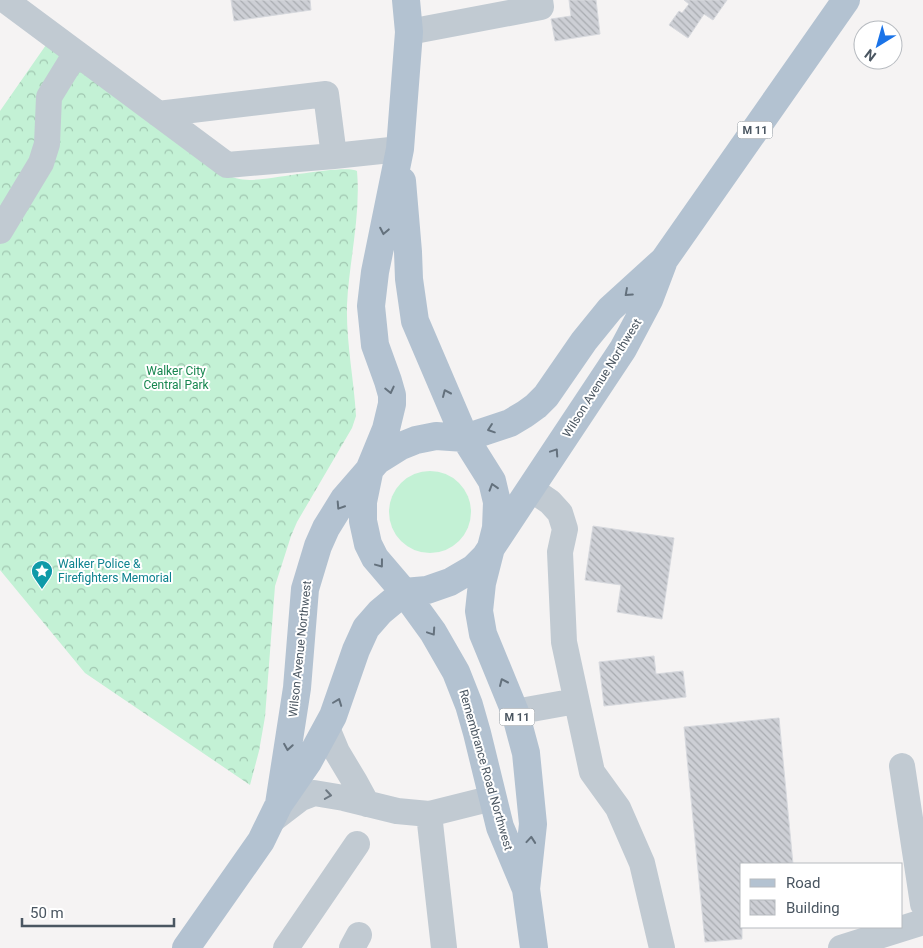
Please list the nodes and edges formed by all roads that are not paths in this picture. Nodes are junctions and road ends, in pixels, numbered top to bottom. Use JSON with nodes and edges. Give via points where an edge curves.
{"nodes":[{"id":1,"x":5,"y":0,"type":"edge"},
{"id":2,"x":406,"y":0,"type":"edge"},
{"id":3,"x":540,"y":0,"type":"edge"},
{"id":4,"x":846,"y":0,"type":"edge"},
{"id":5,"x":409,"y":32,"type":"junction"},
{"id":6,"x":76,"y":53,"type":"junction"},
{"id":7,"x":158,"y":114,"type":"junction"},
{"id":8,"x":400,"y":149,"type":"junction"},
{"id":9,"x":334,"y":156,"type":"junction"},
{"id":10,"x":0,"y":231,"type":"edge"},
{"id":11,"x":664,"y":260,"type":"junction"},
{"id":12,"x":465,"y":438,"type":"junction"},
{"id":13,"x":370,"y":468,"type":"junction"},
{"id":14,"x":531,"y":489,"type":"junction"},
{"id":15,"x":489,"y":551,"type":"junction"},
{"id":16,"x":404,"y":592,"type":"junction"},
{"id":17,"x":576,"y":701,"type":"junction"},
{"id":18,"x":515,"y":712,"type":"junction"},
{"id":19,"x":327,"y":728,"type":"junction"},
{"id":20,"x":902,"y":766,"type":"dead end"},
{"id":21,"x":494,"y":798,"type":"junction"},
{"id":22,"x":367,"y":804,"type":"junction"},
{"id":23,"x":275,"y":812,"type":"junction"},
{"id":24,"x":429,"y":814,"type":"junction"},
{"id":25,"x":357,"y":844,"type":"dead end"},
{"id":26,"x":526,"y":889,"type":"junction"},
{"id":27,"x":923,"y":904,"type":"edge"},
{"id":28,"x":923,"y":922,"type":"edge"},
{"id":29,"x":191,"y":946,"type":"edge"},
{"id":30,"x":286,"y":948,"type":"edge"},
{"id":31,"x":444,"y":948,"type":"edge"},
{"id":32,"x":534,"y":948,"type":"edge"},
{"id":33,"x":662,"y":948,"type":"edge"},
{"id":34,"x":841,"y":948,"type":"edge"}],
"edges":[{"from":1,"to":6,"type":"lane"},
{"from":2,"to":5,"type":"main road","name":"Remembrance Road Northwest"},
{"from":3,"to":5,"type":"lane","via":[[541,7]]},
{"from":4,"to":11,"type":"main road","name":"Wilson Avenue Northwest","number":"M 11"},
{"from":5,"to":8,"type":"main road","name":"Remembrance Road Northwest"},
{"from":6,"to":7,"type":"lane"},
{"from":6,"to":10,"type":"lane","via":[[49,97],[47,144],[41,163]]},
{"from":7,"to":9,"type":"lane","via":[[227,165]]},
{"from":7,"to":9,"type":"lane","via":[[326,94]]},
{"from":8,"to":9,"type":"lane"},
{"from":12,"to":8,"type":"main road","name":"Remembrance Road Northwest","one_way":true,"via":[[415,321]]},
{"from":8,"to":13,"type":"main road","name":"Remembrance Road Northwest","one_way":true,"via":[[371,306],[375,345],[390,388],[392,404]]},
{"from":11,"to":12,"type":"main road","name":"Wilson Avenue Northwest","number":"M 11","one_way":true,"via":[[610,309],[536,406],[510,422]]},
{"from":14,"to":11,"type":"main road","name":"Wilson Avenue Northwest","number":"M 11","one_way":true,"via":[[631,334],[649,300]]},
{"from":12,"to":13,"type":"main road","name":"Wilson Avenue Northwest","number":"M 11","via":[[436,436],[416,440],[392,450]]},
{"from":15,"to":12,"type":"main road","name":"Remembrance Road Northwest","one_way":true,"via":[[498,516],[494,488]]},
{"from":13,"to":16,"type":"main road","name":"Remembrance Road Northwest","number":"M 11","one_way":true,"via":[[363,502],[366,539],[375,558]]},
{"from":13,"to":23,"type":"main road","name":"Wilson Avenue Northwest","one_way":true,"via":[[344,499],[326,528],[308,576],[302,608],[297,688]]},
{"from":14,"to":15,"type":"main road","name":"Wilson Avenue Northwest","number":"M 11"},
{"from":14,"to":17,"type":"lane","via":[[560,513],[565,528],[560,552],[564,642]]},
{"from":15,"to":16,"type":"main road","name":"Wilson Avenue Northwest","via":[[474,568],[450,582],[427,590]]},
{"from":18,"to":15,"type":"main road","name":"Remembrance Road Northwest","number":"M 11","one_way":true,"via":[[481,625],[480,598]]},
{"from":19,"to":16,"type":"main road","name":"Wilson Avenue Northwest","one_way":true,"via":[[362,634],[380,612]]},
{"from":16,"to":21,"type":"main road","name":"Remembrance Road Northwest","number":"M 11","one_way":true,"via":[[433,632],[456,672],[469,704]]},
{"from":17,"to":18,"type":"lane"},
{"from":17,"to":33,"type":"lane","via":[[592,772],[618,808],[642,863]]},
{"from":26,"to":18,"type":"main road","name":"Remembrance Road Northwest","number":"M 11","one_way":true,"via":[[533,824],[526,753]]},
{"from":19,"to":22,"type":"lane"},
{"from":19,"to":23,"type":"main road","name":"Wilson Avenue Northwest"},
{"from":20,"to":27,"type":"lane"},
{"from":21,"to":24,"type":"lane"},
{"from":21,"to":26,"type":"main road","name":"Remembrance Road Northwest","number":"M 11","via":[[500,827]]},
{"from":23,"to":22,"type":"lane","one_way":true,"via":[[314,793]]},
{"from":22,"to":24,"type":"lane"},
{"from":23,"to":29,"type":"main road","name":"Wilson Avenue Northwest","via":[[261,841]]},
{"from":24,"to":31,"type":"lane"},
{"from":25,"to":30,"type":"lane"},
{"from":26,"to":32,"type":"main road","name":"Remembrance Road Northwest","number":"M 11"},
{"from":28,"to":34,"type":"lane"}]}
